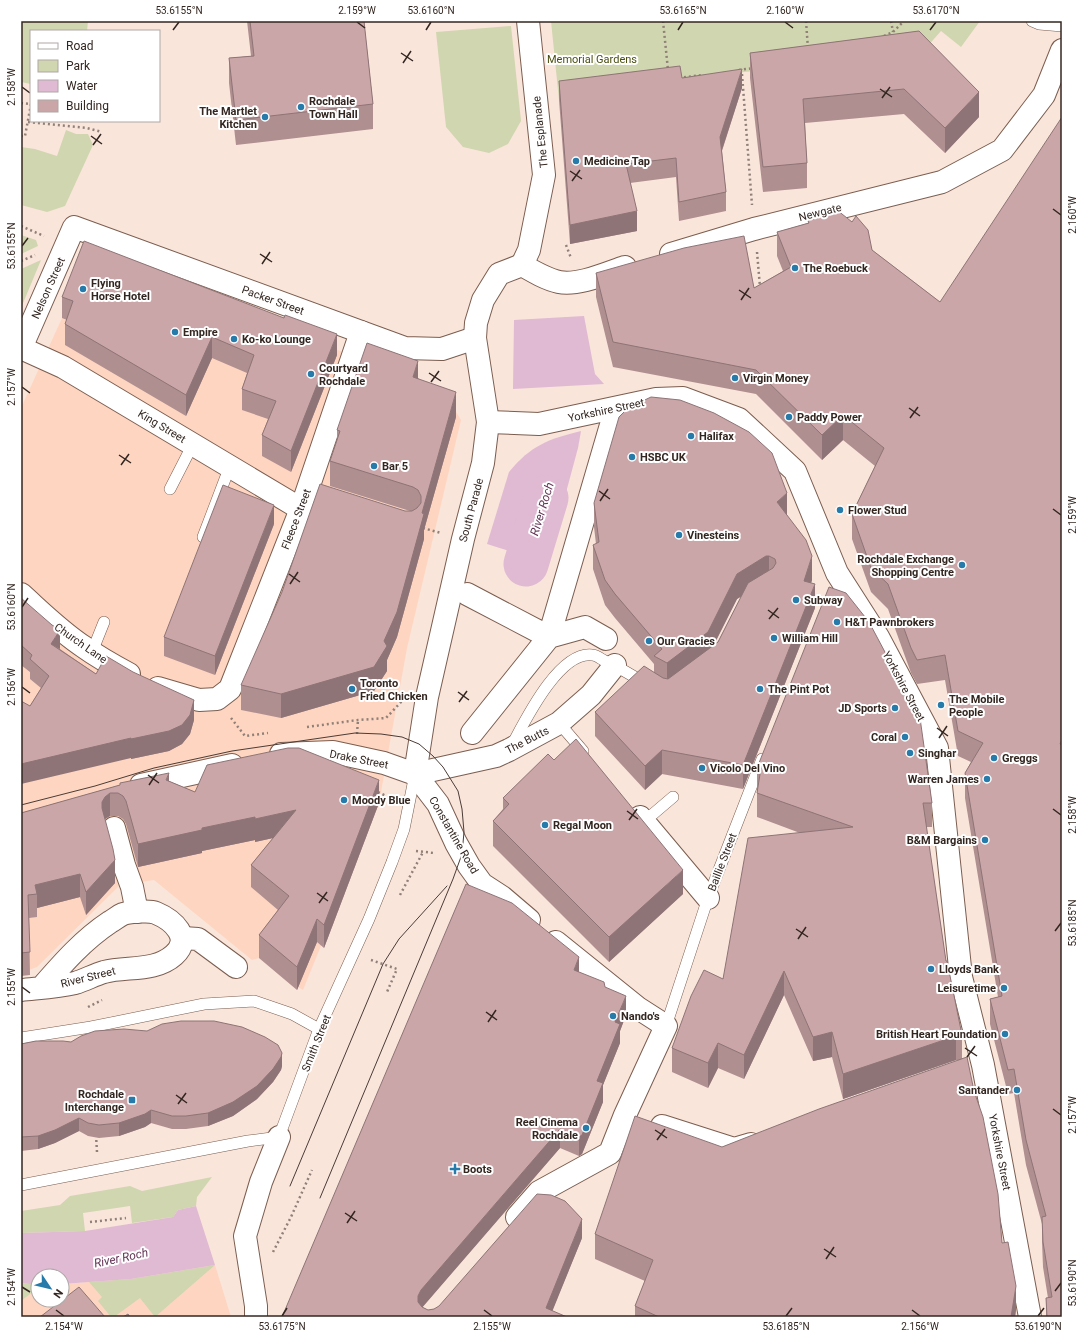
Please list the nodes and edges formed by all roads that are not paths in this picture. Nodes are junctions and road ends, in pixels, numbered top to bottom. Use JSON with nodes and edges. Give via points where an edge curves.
{"nodes":[{"id":1,"x":528,"y":21,"type":"edge"},
{"id":2,"x":1032,"y":21,"type":"edge"},
{"id":3,"x":1062,"y":26,"type":"edge"},
{"id":4,"x":1062,"y":50,"type":"edge"},
{"id":5,"x":74,"y":227,"type":"joint"},
{"id":6,"x":522,"y":265,"type":"junction"},
{"id":7,"x":361,"y":332,"type":"junction"},
{"id":8,"x":475,"y":338,"type":"junction"},
{"id":9,"x":21,"y":348,"type":"edge"},
{"id":10,"x":613,"y":418,"type":"dead end"},
{"id":11,"x":488,"y":422,"type":"junction"},
{"id":12,"x":193,"y":444,"type":"junction"},
{"id":13,"x":230,"y":466,"type":"junction"},
{"id":14,"x":170,"y":489,"type":"dead end"},
{"id":15,"x":328,"y":499,"type":"edge"},
{"id":16,"x":304,"y":500,"type":"junction"},
{"id":17,"x":203,"y":537,"type":"edge"},
{"id":18,"x":21,"y":594,"type":"edge"},
{"id":19,"x":467,"y":594,"type":"dead end"},
{"id":20,"x":104,"y":622,"type":"dead end"},
{"id":21,"x":549,"y":637,"type":"junction"},
{"id":22,"x":606,"y":638,"type":"dead end"},
{"id":23,"x":92,"y":652,"type":"junction"},
{"id":24,"x":615,"y":665,"type":"junction"},
{"id":25,"x":654,"y":688,"type":"edge"},
{"id":26,"x":217,"y":699,"type":"joint"},
{"id":27,"x":559,"y":724,"type":"junction"},
{"id":28,"x":472,"y":733,"type":"dead end"},
{"id":29,"x":766,"y":749,"type":"edge"},
{"id":30,"x":509,"y":750,"type":"junction"},
{"id":31,"x":589,"y":759,"type":"edge"},
{"id":32,"x":415,"y":774,"type":"junction"},
{"id":33,"x":120,"y":790,"type":"edge"},
{"id":34,"x":673,"y":797,"type":"dead end"},
{"id":35,"x":636,"y":813,"type":"joint"},
{"id":36,"x":114,"y":828,"type":"dead end"},
{"id":37,"x":708,"y":898,"type":"junction"},
{"id":38,"x":137,"y":912,"type":"junction"},
{"id":39,"x":183,"y":938,"type":"junction"},
{"id":40,"x":236,"y":967,"type":"dead end"},
{"id":41,"x":31,"y":989,"type":"edge"},
{"id":42,"x":666,"y":1026,"type":"junction"},
{"id":43,"x":319,"y":1029,"type":"junction"},
{"id":44,"x":21,"y":1038,"type":"edge"},
{"id":45,"x":625,"y":1115,"type":"junction"},
{"id":46,"x":772,"y":1136,"type":"edge"},
{"id":47,"x":279,"y":1137,"type":"junction"},
{"id":48,"x":21,"y":1185,"type":"edge"},
{"id":49,"x":503,"y":1234,"type":"edge"},
{"id":50,"x":256,"y":1317,"type":"edge"},
{"id":51,"x":1030,"y":1317,"type":"edge"}],
"edges":[{"from":1,"to":6,"type":"street","name":"The Esplanade","via":[[544,175],[529,250]]},
{"from":2,"to":3,"type":"lane"},
{"from":4,"to":6,"type":"street","name":"Newgate","via":[[1044,95],[1002,150],[942,182],[754,229],[578,281],[560,282]]},
{"from":5,"to":7,"type":"street","name":"Packer Street"},
{"from":5,"to":9,"type":"street","name":"Nelson Street"},
{"from":6,"to":8,"type":"street","name":"South Parade","via":[[498,274],[483,300],[476,323]]},
{"from":7,"to":8,"type":"street","name":"Packer Street","via":[[405,348],[442,349]]},
{"from":7,"to":16,"type":"street","name":"Fleece Street"},
{"from":8,"to":11,"type":"street","name":"South Parade"},
{"from":9,"to":12,"type":"street","name":"King Street","via":[[63,367]]},
{"from":10,"to":21,"type":"street"},
{"from":11,"to":32,"type":"street","name":"South Parade","via":[[483,463],[462,539],[426,704]]},
{"from":11,"to":51,"type":"street","name":"Yorkshire Street","via":[[539,424],[656,399],[683,398],[739,419],[795,471],[834,580],[878,637],[937,748],[961,977],[983,1066]]},
{"from":12,"to":13,"type":"street","name":"King Street"},
{"from":12,"to":14,"type":"lane"},
{"from":13,"to":16,"type":"street","name":"King Street"},
{"from":13,"to":17,"type":"lane"},
{"from":15,"to":16,"type":"street","name":"King Street"},
{"from":16,"to":26,"type":"street","name":"Fleece Street","via":[[230,689]]},
{"from":18,"to":23,"type":"street","name":"Church Lane","via":[[54,624]]},
{"from":19,"to":21,"type":"street"},
{"from":20,"to":23,"type":"lane"},
{"from":21,"to":22,"type":"street","via":[[585,627]]},
{"from":21,"to":28,"type":"street"},
{"from":23,"to":26,"type":"street","name":"Church Lane","via":[[154,686],[199,700]]},
{"from":24,"to":25,"type":"lane"},
{"from":24,"to":27,"type":"street","name":"The Butts","via":[[591,695]]},
{"from":24,"to":30,"type":"lane","via":[[593,655],[580,657],[561,670],[533,707]]},
{"from":27,"to":30,"type":"street","name":"The Butts"},
{"from":27,"to":31,"type":"lane"},
{"from":29,"to":37,"type":"lane","name":"Baillie Street"},
{"from":30,"to":32,"type":"street","name":"The Butts","via":[[480,760]]},
{"from":32,"to":33,"type":"street","name":"Drake Street","via":[[384,763],[333,752],[276,754]]},
{"from":32,"to":42,"type":"street","name":"Constantine Road","via":[[438,804],[456,843],[482,884],[502,897],[638,1008]]},
{"from":32,"to":43,"type":"lane","name":"Smith Street","via":[[404,829],[392,862]]},
{"from":34,"to":35,"type":"lane","via":[[653,814],[646,817]]},
{"from":35,"to":37,"type":"street"},
{"from":36,"to":38,"type":"street"},
{"from":37,"to":42,"type":"lane","name":"Baillie Street"},
{"from":38,"to":39,"type":"street","name":"River Street","via":[[155,912],[180,930]]},
{"from":38,"to":41,"type":"street","name":"River Street","via":[[122,914],[101,928]]},
{"from":39,"to":40,"type":"street","via":[[198,939]]},
{"from":39,"to":41,"type":"street","name":"River Street","via":[[174,955],[155,965],[104,972],[76,983]]},
{"from":42,"to":45,"type":"street","name":"Baillie Street"},
{"from":43,"to":44,"type":"lane","via":[[292,1014],[254,1000],[204,1004]]},
{"from":43,"to":47,"type":"lane","name":"Smith Street"},
{"from":45,"to":46,"type":"street","via":[[734,1149]]},
{"from":45,"to":49,"type":"street","name":"Baillie Street","via":[[610,1153],[539,1192]]},
{"from":47,"to":48,"type":"lane"},
{"from":47,"to":50,"type":"street","name":"Smith Street","via":[[261,1182],[245,1236]]}]}
